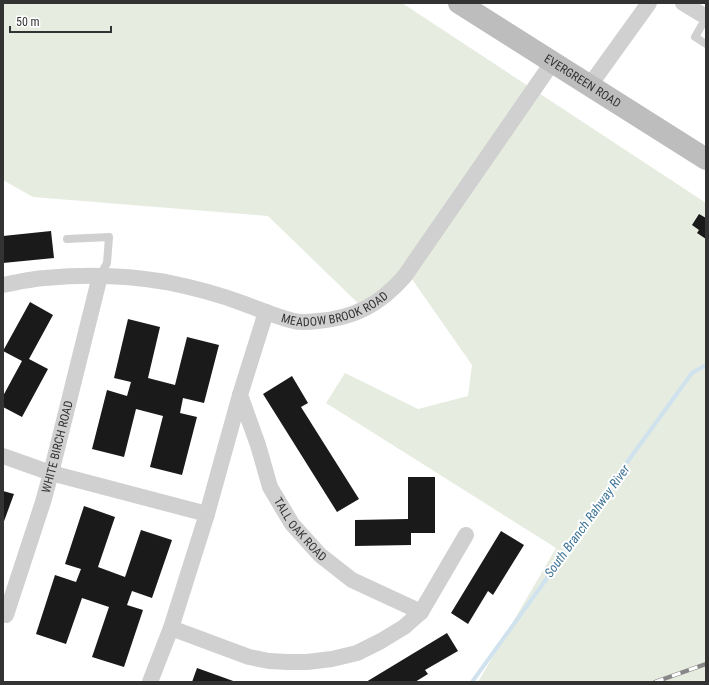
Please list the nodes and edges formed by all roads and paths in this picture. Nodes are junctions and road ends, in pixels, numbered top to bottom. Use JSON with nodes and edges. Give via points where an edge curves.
{"nodes":[{"id":1,"x":459,"y":3,"type":"edge"},
{"id":2,"x":649,"y":3,"type":"edge"},
{"id":3,"x":683,"y":3,"type":"edge"},
{"id":4,"x":706,"y":18,"type":"edge"},
{"id":5,"x":706,"y":44,"type":"edge"},
{"id":6,"x":552,"y":62,"type":"junction"},
{"id":7,"x":590,"y":85,"type":"junction"},
{"id":8,"x":706,"y":159,"type":"edge"},
{"id":9,"x":67,"y":239,"type":"dead end"},
{"id":10,"x":100,"y":276,"type":"junction"},
{"id":11,"x":3,"y":285,"type":"edge"},
{"id":12,"x":266,"y":312,"type":"junction"},
{"id":13,"x":240,"y":395,"type":"junction"},
{"id":14,"x":3,"y":456,"type":"edge"},
{"id":15,"x":51,"y":473,"type":"junction"},
{"id":16,"x":207,"y":514,"type":"junction"},
{"id":17,"x":466,"y":535,"type":"dead end"},
{"id":18,"x":421,"y":612,"type":"junction"},
{"id":19,"x":6,"y":615,"type":"dead end"},
{"id":20,"x":171,"y":628,"type":"junction"},
{"id":21,"x":150,"y":682,"type":"edge"}],
"edges":[{"from":1,"to":6,"type":"street","name":"EVERGREEN ROAD"},
{"from":2,"to":7,"type":"street"},
{"from":3,"to":4,"type":"street"},
{"from":4,"to":5,"type":"lane","via":[[695,37]]},
{"from":6,"to":7,"type":"street","name":"EVERGREEN ROAD"},
{"from":6,"to":12,"type":"street","name":"MEADOW BROOK ROAD","via":[[404,277],[389,292],[364,310],[326,321],[294,321]]},
{"from":7,"to":8,"type":"street","name":"EVERGREEN ROAD"},
{"from":9,"to":10,"type":"lane","via":[[109,236],[107,263]]},
{"from":10,"to":11,"type":"street","name":"MEADOW BROOK ROAD","via":[[44,278]]},
{"from":10,"to":12,"type":"street","name":"MEADOW BROOK ROAD","via":[[167,283]]},
{"from":10,"to":15,"type":"street","name":"WHITE BIRCH ROAD"},
{"from":12,"to":13,"type":"street"},
{"from":13,"to":16,"type":"street"},
{"from":13,"to":18,"type":"street","name":"TALL OAK ROAD","via":[[270,487],[292,524],[320,555],[352,580]]},
{"from":14,"to":15,"type":"street"},
{"from":15,"to":16,"type":"street"},
{"from":15,"to":19,"type":"street","name":"WHITE BIRCH ROAD"},
{"from":16,"to":20,"type":"street"},
{"from":17,"to":18,"type":"street"},
{"from":18,"to":20,"type":"street","via":[[404,627],[357,653],[307,662],[268,661],[249,657]]},
{"from":20,"to":21,"type":"street"}]}
